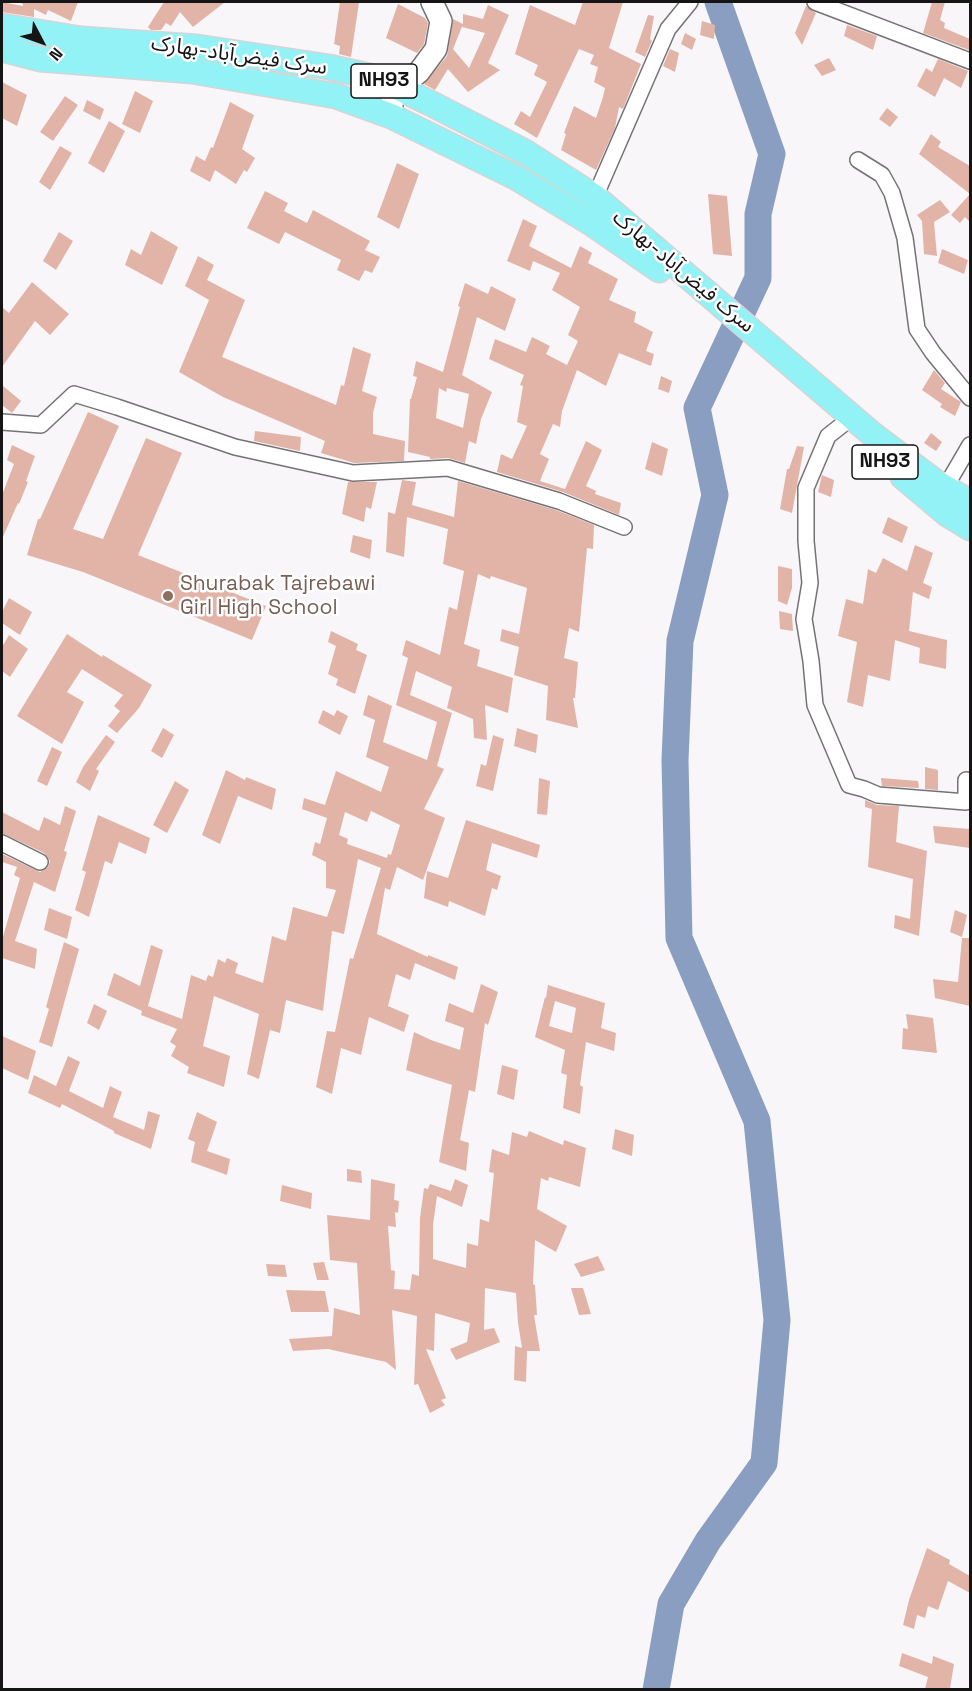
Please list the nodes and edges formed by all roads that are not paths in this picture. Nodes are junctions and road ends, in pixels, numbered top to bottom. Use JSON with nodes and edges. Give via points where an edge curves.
{"nodes":[{"id":1,"x":432,"y":2,"type":"edge"},
{"id":2,"x":690,"y":2,"type":"edge"},
{"id":3,"x":815,"y":2,"type":"edge"},
{"id":4,"x":2,"y":26,"type":"edge"},
{"id":5,"x":2,"y":49,"type":"edge"},
{"id":6,"x":970,"y":62,"type":"edge"},
{"id":7,"x":395,"y":99,"type":"junction"},
{"id":8,"x":858,"y":160,"type":"dead end"},
{"id":9,"x":595,"y":197,"type":"junction"},
{"id":10,"x":705,"y":298,"type":"junction"},
{"id":11,"x":807,"y":386,"type":"junction"},
{"id":12,"x":970,"y":399,"type":"edge"},
{"id":13,"x":2,"y":422,"type":"edge"},
{"id":14,"x":842,"y":425,"type":"junction"},
{"id":15,"x":970,"y":445,"type":"edge"},
{"id":16,"x":948,"y":502,"type":"junction"},
{"id":17,"x":970,"y":502,"type":"edge"},
{"id":18,"x":624,"y":527,"type":"dead end"},
{"id":19,"x":970,"y":528,"type":"edge"},
{"id":20,"x":970,"y":781,"type":"edge"},
{"id":21,"x":968,"y":808,"type":"edge"},
{"id":22,"x":2,"y":843,"type":"edge"},
{"id":23,"x":40,"y":862,"type":"dead end"}],
"edges":[{"from":1,"to":7,"type":"street","via":[[441,21],[436,49]]},
{"from":2,"to":9,"type":"street","via":[[668,28]]},
{"from":3,"to":6,"type":"street"},
{"from":4,"to":7,"type":"main road","name":"سرک فیض‌آباد-بهارک","number":"NH93","via":[[81,39],[197,47],[329,67],[378,78]]},
{"from":5,"to":7,"type":"main road","name":"سرک فیض‌آباد-بهارک","number":"NH93","via":[[40,59],[192,71],[336,96]]},
{"from":7,"to":9,"type":"main road","name":"سرک فیض‌آباد-بهارک","number":"NH93","via":[[525,152]]},
{"from":7,"to":10,"type":"main road","name":"سرک فیض‌آباد-بهارک","number":"NH93"},
{"from":8,"to":12,"type":"street","via":[[882,175],[892,193],[905,238],[917,329]]},
{"from":9,"to":10,"type":"main road","name":"سرک فیض‌آباد-بهارک","number":"NH93"},
{"from":10,"to":11,"type":"main road","name":"سرک فیض‌آباد-بهارک","number":"NH93"},
{"from":11,"to":14,"type":"main road","number":"NH93"},
{"from":11,"to":16,"type":"main road","number":"NH93","via":[[936,483]]},
{"from":13,"to":18,"type":"street","via":[[41,425],[74,394],[235,447],[353,473],[447,468],[559,501]]},
{"from":14,"to":16,"type":"main road","number":"NH93"},
{"from":14,"to":21,"type":"street","via":[[828,436],[806,488],[810,583],[804,619],[815,705],[849,785],[878,795]]},
{"from":15,"to":16,"type":"street","via":[[949,481]]},
{"from":16,"to":17,"type":"main road","number":"NH93"},
{"from":16,"to":19,"type":"main road","number":"NH93"},
{"from":20,"to":21,"type":"street","via":[[966,780]]},
{"from":22,"to":23,"type":"street"}]}
